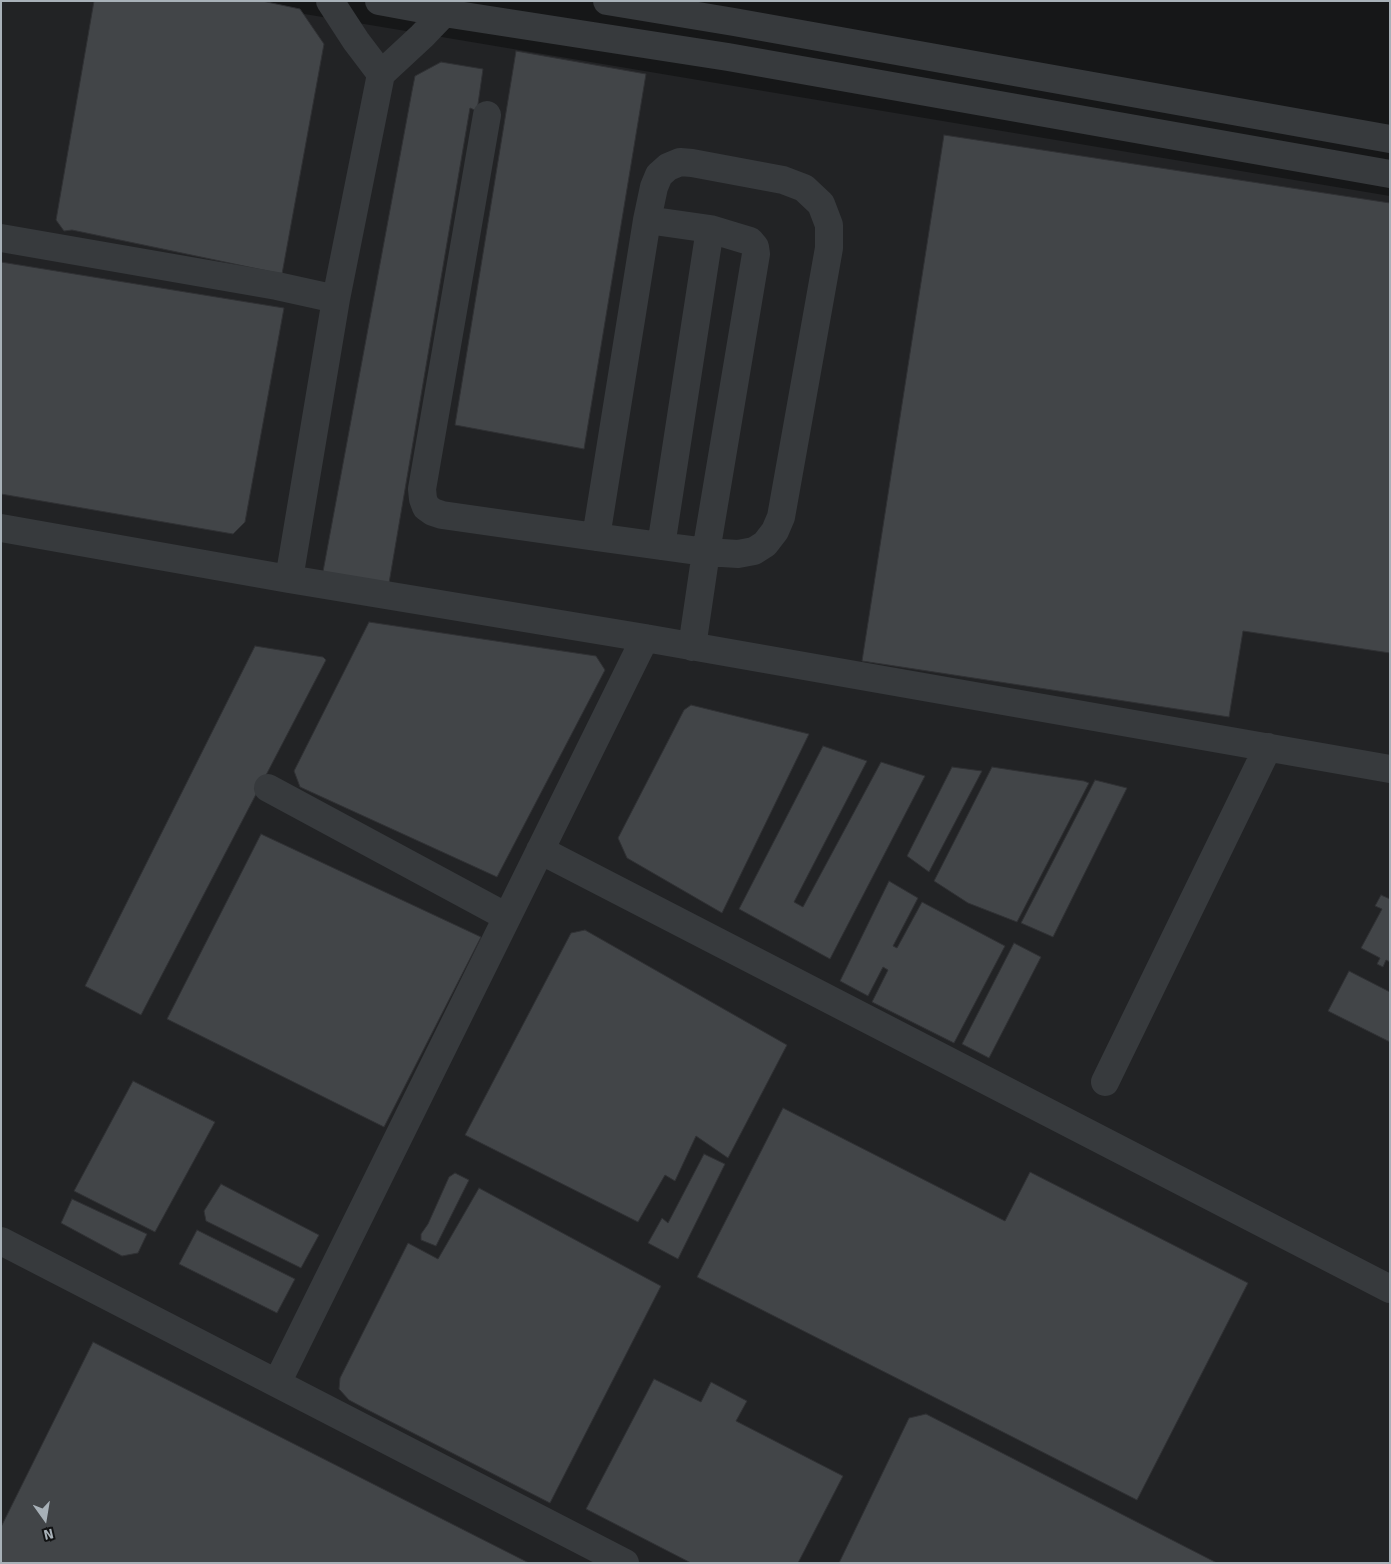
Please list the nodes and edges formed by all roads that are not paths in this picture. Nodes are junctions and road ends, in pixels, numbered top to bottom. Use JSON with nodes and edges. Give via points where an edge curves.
{"nodes":[{"id":1,"x":330,"y":1,"type":"edge"},
{"id":2,"x":379,"y":1,"type":"edge"},
{"id":3,"x":607,"y":1,"type":"edge"},
{"id":4,"x":444,"y":13,"type":"junction"},
{"id":5,"x":381,"y":74,"type":"junction"},
{"id":6,"x":487,"y":115,"type":"dead end"},
{"id":7,"x":1390,"y":139,"type":"edge"},
{"id":8,"x":1390,"y":174,"type":"edge"},
{"id":9,"x":647,"y":220,"type":"junction"},
{"id":10,"x":710,"y":229,"type":"junction"},
{"id":11,"x":1,"y":238,"type":"edge"},
{"id":12,"x":336,"y":299,"type":"junction"},
{"id":13,"x":1,"y":528,"type":"edge"},
{"id":14,"x":596,"y":537,"type":"junction"},
{"id":15,"x":661,"y":546,"type":"junction"},
{"id":16,"x":706,"y":552,"type":"junction"},
{"id":17,"x":289,"y":580,"type":"junction"},
{"id":18,"x":645,"y":638,"type":"junction"},
{"id":19,"x":692,"y":647,"type":"junction"},
{"id":20,"x":1268,"y":747,"type":"junction"},
{"id":21,"x":1390,"y":769,"type":"edge"},
{"id":22,"x":268,"y":788,"type":"dead end"},
{"id":23,"x":540,"y":850,"type":"junction"},
{"id":24,"x":507,"y":917,"type":"junction"},
{"id":25,"x":1105,"y":1082,"type":"dead end"},
{"id":26,"x":1,"y":1241,"type":"edge"},
{"id":27,"x":1390,"y":1289,"type":"edge"},
{"id":28,"x":277,"y":1383,"type":"junction"},
{"id":29,"x":625,"y":1563,"type":"edge"}],
"edges":[{"from":1,"to":5,"type":"street"},
{"from":2,"to":4,"type":"street"},
{"from":3,"to":7,"type":"street"},
{"from":4,"to":5,"type":"street"},
{"from":4,"to":8,"type":"street","via":[[728,57]]},
{"from":5,"to":12,"type":"street"},
{"from":6,"to":14,"type":"street","via":[[423,498],[426,507],[442,515]]},
{"from":9,"to":10,"type":"street"},
{"from":9,"to":14,"type":"street"},
{"from":9,"to":16,"type":"street","via":[[659,175],[680,162],[783,180],[804,188],[821,204],[829,225],[826,267],[775,531],[765,544],[754,551],[738,554]]},
{"from":10,"to":15,"type":"street"},
{"from":10,"to":16,"type":"street","via":[[750,242],[756,254]]},
{"from":11,"to":12,"type":"street"},
{"from":12,"to":17,"type":"street"},
{"from":13,"to":17,"type":"street"},
{"from":14,"to":15,"type":"street"},
{"from":15,"to":16,"type":"street"},
{"from":16,"to":19,"type":"street"},
{"from":17,"to":18,"type":"street"},
{"from":18,"to":19,"type":"street"},
{"from":18,"to":23,"type":"street"},
{"from":19,"to":20,"type":"street"},
{"from":20,"to":21,"type":"street"},
{"from":20,"to":25,"type":"street"},
{"from":22,"to":24,"type":"street"},
{"from":23,"to":24,"type":"street"},
{"from":23,"to":27,"type":"street"},
{"from":24,"to":28,"type":"street"},
{"from":26,"to":28,"type":"street"},
{"from":28,"to":29,"type":"street"}]}
